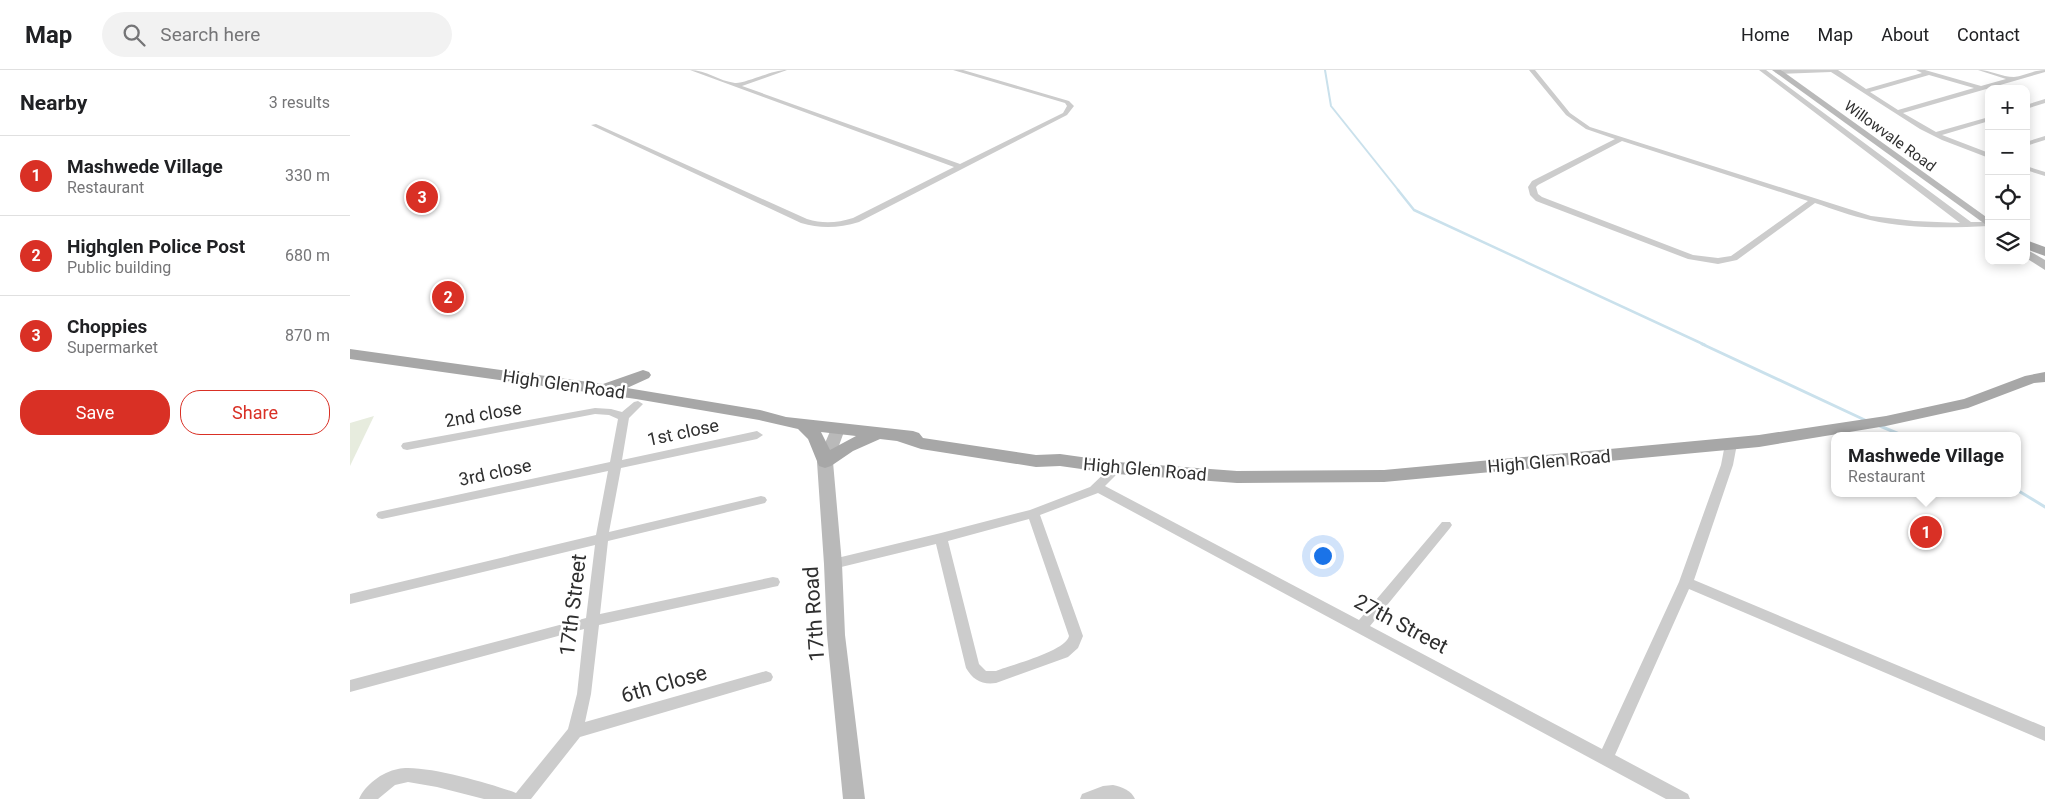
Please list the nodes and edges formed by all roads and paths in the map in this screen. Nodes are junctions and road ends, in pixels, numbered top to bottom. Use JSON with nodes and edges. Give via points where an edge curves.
{"nodes":[{"id":1,"x":693,"y":70,"type":"edge"},
{"id":2,"x":784,"y":70,"type":"edge"},
{"id":3,"x":956,"y":70,"type":"edge"},
{"id":4,"x":1532,"y":70,"type":"edge"},
{"id":5,"x":1762,"y":70,"type":"edge"},
{"id":6,"x":1834,"y":70,"type":"edge"},
{"id":7,"x":1919,"y":70,"type":"edge"},
{"id":8,"x":1981,"y":70,"type":"edge"},
{"id":9,"x":2044,"y":70,"type":"edge"},
{"id":10,"x":1777,"y":71,"type":"edge"},
{"id":11,"x":1929,"y":74,"type":"junction"},
{"id":12,"x":2013,"y":79,"type":"junction"},
{"id":13,"x":737,"y":85,"type":"junction"},
{"id":14,"x":1980,"y":89,"type":"junction"},
{"id":15,"x":1985,"y":90,"type":"edge"},
{"id":16,"x":1865,"y":91,"type":"junction"},
{"id":17,"x":2045,"y":101,"type":"edge"},
{"id":18,"x":2030,"y":105,"type":"edge"},
{"id":19,"x":2030,"y":105,"type":"edge"},
{"id":20,"x":2045,"y":108,"type":"edge"},
{"id":21,"x":1898,"y":112,"type":"junction"},
{"id":22,"x":1985,"y":120,"type":"edge"},
{"id":23,"x":594,"y":125,"type":"dead end"},
{"id":24,"x":1935,"y":135,"type":"junction"},
{"id":25,"x":2045,"y":138,"type":"edge"},
{"id":26,"x":1620,"y":139,"type":"junction"},
{"id":27,"x":2030,"y":143,"type":"edge"},
{"id":28,"x":1985,"y":154,"type":"edge"},
{"id":29,"x":960,"y":167,"type":"junction"},
{"id":30,"x":2030,"y":169,"type":"edge"},
{"id":31,"x":2045,"y":174,"type":"edge"},
{"id":32,"x":1814,"y":200,"type":"junction"},
{"id":33,"x":1985,"y":221,"type":"edge"},
{"id":34,"x":1985,"y":224,"type":"edge"},
{"id":35,"x":1969,"y":225,"type":"junction"},
{"id":36,"x":2030,"y":246,"type":"edge"},
{"id":37,"x":2045,"y":252,"type":"edge"},
{"id":38,"x":2030,"y":255,"type":"edge"},
{"id":39,"x":2045,"y":266,"type":"edge"},
{"id":40,"x":350,"y":354,"type":"edge"},
{"id":41,"x":350,"y":364,"type":"edge"},
{"id":42,"x":2040,"y":375,"type":"edge"},
{"id":43,"x":600,"y":389,"type":"junction"},
{"id":44,"x":657,"y":398,"type":"junction"},
{"id":45,"x":638,"y":404,"type":"junction"},
{"id":46,"x":624,"y":417,"type":"junction"},
{"id":47,"x":777,"y":420,"type":"junction"},
{"id":48,"x":803,"y":424,"type":"junction"},
{"id":49,"x":838,"y":429,"type":"junction"},
{"id":50,"x":875,"y":434,"type":"junction"},
{"id":51,"x":757,"y":435,"type":"dead end"},
{"id":52,"x":1731,"y":444,"type":"junction"},
{"id":53,"x":407,"y":446,"type":"dead end"},
{"id":54,"x":825,"y":462,"type":"junction"},
{"id":55,"x":615,"y":464,"type":"junction"},
{"id":56,"x":1117,"y":468,"type":"junction"},
{"id":57,"x":1098,"y":488,"type":"junction"},
{"id":58,"x":761,"y":500,"type":"dead end"},
{"id":59,"x":1033,"y":513,"type":"junction"},
{"id":60,"x":382,"y":515,"type":"dead end"},
{"id":61,"x":1446,"y":525,"type":"dead end"},
{"id":62,"x":602,"y":538,"type":"junction"},
{"id":63,"x":941,"y":538,"type":"junction"},
{"id":64,"x":833,"y":564,"type":"junction"},
{"id":65,"x":773,"y":582,"type":"dead end"},
{"id":66,"x":1686,"y":582,"type":"junction"},
{"id":67,"x":350,"y":599,"type":"edge"},
{"id":68,"x":594,"y":621,"type":"junction"},
{"id":69,"x":1362,"y":627,"type":"junction"},
{"id":70,"x":766,"y":677,"type":"dead end"},
{"id":71,"x":350,"y":686,"type":"edge"},
{"id":72,"x":575,"y":732,"type":"junction"},
{"id":73,"x":2045,"y":734,"type":"edge"},
{"id":74,"x":1606,"y":758,"type":"junction"},
{"id":75,"x":367,"y":799,"type":"edge"},
{"id":76,"x":512,"y":799,"type":"edge"},
{"id":77,"x":521,"y":799,"type":"edge"},
{"id":78,"x":854,"y":799,"type":"edge"},
{"id":79,"x":1088,"y":799,"type":"edge"},
{"id":80,"x":1127,"y":799,"type":"edge"},
{"id":81,"x":1682,"y":799,"type":"edge"}],
"edges":[{"from":1,"to":13,"type":"street"},
{"from":2,"to":13,"type":"street"},
{"from":3,"to":29,"type":"street","via":[[1067,102],[1071,106],[1064,114]]},
{"from":4,"to":26,"type":"street","via":[[1568,114],[1588,128]]},
{"from":5,"to":35,"type":"street"},
{"from":6,"to":10,"type":"street"},
{"from":6,"to":16,"type":"street"},
{"from":7,"to":11,"type":"street"},
{"from":8,"to":12,"type":"street"},
{"from":9,"to":12,"type":"street"},
{"from":10,"to":33,"type":"main road","name":"Willowvale Road"},
{"from":11,"to":14,"type":"street"},
{"from":11,"to":16,"type":"street"},
{"from":12,"to":14,"type":"street"},
{"from":13,"to":29,"type":"street"},
{"from":14,"to":15,"type":"street"},
{"from":14,"to":21,"type":"street"},
{"from":16,"to":21,"type":"street"},
{"from":17,"to":18,"type":"street"},
{"from":19,"to":20,"type":"street"},
{"from":21,"to":24,"type":"street"},
{"from":22,"to":24,"type":"street"},
{"from":23,"to":29,"type":"street","via":[[804,221],[824,226],[856,220]]},
{"from":24,"to":28,"type":"street"},
{"from":25,"to":27,"type":"street"},
{"from":26,"to":32,"type":"street"},
{"from":26,"to":32,"type":"street","via":[[1535,183],[1531,190],[1534,195],[1691,257],[1716,261],[1734,258]]},
{"from":30,"to":31,"type":"street"},
{"from":32,"to":35,"type":"street","via":[[1894,223]]},
{"from":34,"to":35,"type":"street"},
{"from":36,"to":37,"type":"main road"},
{"from":38,"to":39,"type":"main road"},
{"from":40,"to":43,"type":"main road","name":"High Glen Road"},
{"from":41,"to":45,"type":"main road","name":"High Glen Road"},
{"from":42,"to":52,"type":"main road","name":"High Glen Road","via":[[1968,403],[1861,426]]},
{"from":43,"to":44,"type":"main road","name":"High Glen Road"},
{"from":43,"to":44,"type":"main road","via":[[648,376]]},
{"from":44,"to":47,"type":"main road","name":"High Glen Road"},
{"from":45,"to":46,"type":"street"},
{"from":45,"to":47,"type":"main road","name":"High Glen Road","via":[[754,421]]},
{"from":46,"to":53,"type":"street","name":"2nd close","via":[[595,411]]},
{"from":46,"to":55,"type":"street","name":"17th Street"},
{"from":47,"to":48,"type":"main road","name":"High Glen Road"},
{"from":48,"to":49,"type":"main road","name":"High Glen Road"},
{"from":48,"to":54,"type":"main road","via":[[816,437]]},
{"from":49,"to":50,"type":"main road","name":"High Glen Road"},
{"from":49,"to":54,"type":"main road","name":"17th Road"},
{"from":50,"to":54,"type":"main road","via":[[854,442]]},
{"from":50,"to":56,"type":"main road","name":"High Glen Road","via":[[1036,461],[1060,460]]},
{"from":51,"to":55,"type":"street","name":"1st close"},
{"from":52,"to":56,"type":"main road","name":"High Glen Road","via":[[1384,476],[1237,477]]},
{"from":52,"to":66,"type":"street","via":[[1727,465]]},
{"from":54,"to":64,"type":"main road","name":"17th Road"},
{"from":55,"to":60,"type":"street","name":"3rd close"},
{"from":55,"to":62,"type":"street","name":"17th Street"},
{"from":56,"to":57,"type":"street"},
{"from":57,"to":59,"type":"street"},
{"from":57,"to":69,"type":"street","name":"27th Street"},
{"from":58,"to":62,"type":"street"},
{"from":59,"to":63,"type":"street"},
{"from":59,"to":63,"type":"street","via":[[1076,636],[1075,642],[1063,653],[996,677],[980,676],[974,670]]},
{"from":61,"to":69,"type":"street"},
{"from":62,"to":67,"type":"street"},
{"from":62,"to":68,"type":"street","name":"17th Street"},
{"from":63,"to":64,"type":"street"},
{"from":64,"to":78,"type":"main road","name":"17th Road","via":[[836,635]]},
{"from":65,"to":68,"type":"street"},
{"from":66,"to":73,"type":"street"},
{"from":66,"to":74,"type":"street"},
{"from":68,"to":71,"type":"street"},
{"from":68,"to":72,"type":"street","name":"17th Street"},
{"from":69,"to":74,"type":"street","name":"27th Street"},
{"from":70,"to":72,"type":"street","name":"6th Close"},
{"from":72,"to":77,"type":"street","name":"17th Street"},
{"from":74,"to":81,"type":"street","name":"27th Street"},
{"from":75,"to":76,"type":"street","via":[[381,785],[415,774]]},
{"from":79,"to":80,"type":"street","via":[[1107,792]]}]}
